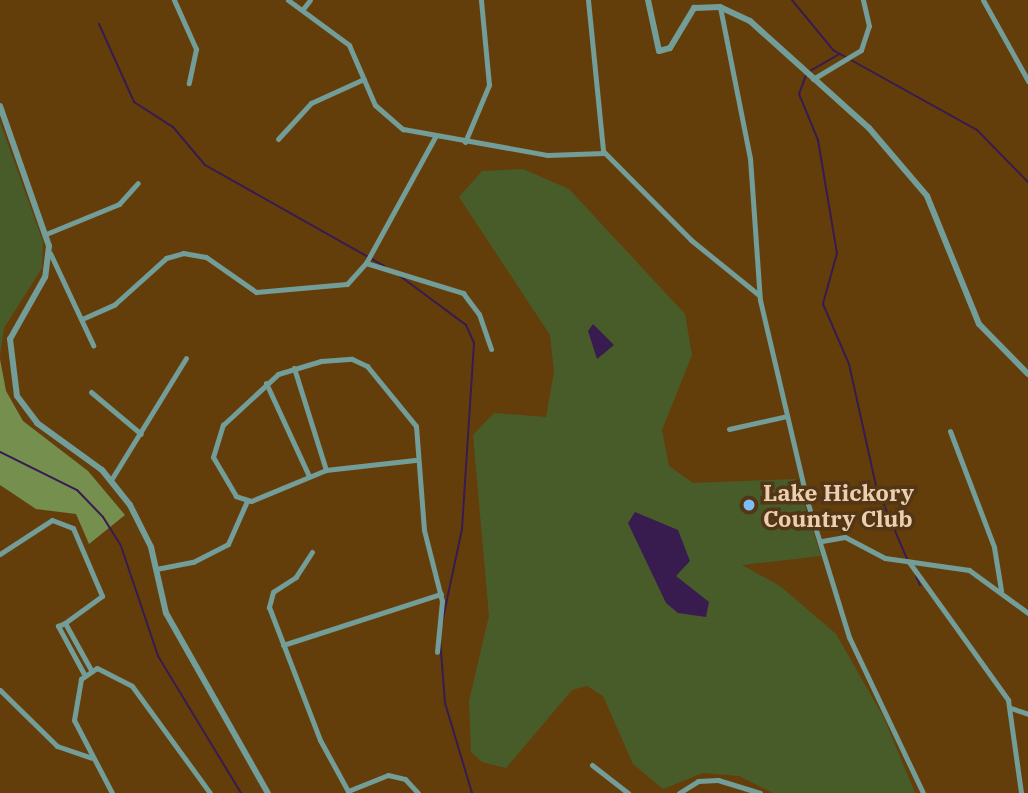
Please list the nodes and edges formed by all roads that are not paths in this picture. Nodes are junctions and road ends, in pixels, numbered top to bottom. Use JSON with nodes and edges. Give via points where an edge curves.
{"nodes":[{"id":1,"x":174,"y":0,"type":"edge"},
{"id":2,"x":288,"y":0,"type":"edge"},
{"id":3,"x":310,"y":0,"type":"edge"},
{"id":4,"x":481,"y":0,"type":"edge"},
{"id":5,"x":588,"y":0,"type":"edge"},
{"id":6,"x":648,"y":0,"type":"edge"},
{"id":7,"x":863,"y":0,"type":"edge"},
{"id":8,"x":983,"y":0,"type":"edge"},
{"id":9,"x":720,"y":7,"type":"junction"},
{"id":10,"x":303,"y":9,"type":"junction"},
{"id":11,"x":364,"y":79,"type":"junction"},
{"id":12,"x":813,"y":79,"type":"junction"},
{"id":13,"x":1028,"y":81,"type":"edge"},
{"id":14,"x":188,"y":83,"type":"dead end"},
{"id":15,"x":0,"y":106,"type":"edge"},
{"id":16,"x":435,"y":137,"type":"junction"},
{"id":17,"x":278,"y":139,"type":"dead end"},
{"id":18,"x":465,"y":142,"type":"junction"},
{"id":19,"x":604,"y":153,"type":"junction"},
{"id":20,"x":138,"y":183,"type":"dead end"},
{"id":21,"x":46,"y":234,"type":"junction"},
{"id":22,"x":50,"y":253,"type":"junction"},
{"id":23,"x":366,"y":263,"type":"junction"},
{"id":24,"x":760,"y":295,"type":"junction"},
{"id":25,"x":82,"y":319,"type":"junction"},
{"id":26,"x":93,"y":345,"type":"dead end"},
{"id":27,"x":491,"y":349,"type":"dead end"},
{"id":28,"x":186,"y":358,"type":"dead end"},
{"id":29,"x":294,"y":368,"type":"junction"},
{"id":30,"x":1028,"y":374,"type":"edge"},
{"id":31,"x":266,"y":383,"type":"junction"},
{"id":32,"x":90,"y":392,"type":"dead end"},
{"id":33,"x":787,"y":416,"type":"junction"},
{"id":34,"x":729,"y":429,"type":"dead end"},
{"id":35,"x":950,"y":431,"type":"dead end"},
{"id":36,"x":141,"y":434,"type":"junction"},
{"id":37,"x":415,"y":460,"type":"junction"},
{"id":38,"x":326,"y":470,"type":"junction"},
{"id":39,"x":309,"y":476,"type":"junction"},
{"id":40,"x":111,"y":480,"type":"junction"},
{"id":41,"x":247,"y":501,"type":"junction"},
{"id":42,"x":822,"y":541,"type":"junction"},
{"id":43,"x":312,"y":552,"type":"dead end"},
{"id":44,"x":0,"y":554,"type":"edge"},
{"id":45,"x":909,"y":562,"type":"junction"},
{"id":46,"x":156,"y":569,"type":"junction"},
{"id":47,"x":1002,"y":590,"type":"junction"},
{"id":48,"x":441,"y":594,"type":"junction"},
{"id":49,"x":1028,"y":613,"type":"edge"},
{"id":50,"x":65,"y":623,"type":"junction"},
{"id":51,"x":283,"y":645,"type":"junction"},
{"id":52,"x":437,"y":652,"type":"dead end"},
{"id":53,"x":91,"y":670,"type":"junction"},
{"id":54,"x":84,"y":674,"type":"junction"},
{"id":55,"x":0,"y":690,"type":"edge"},
{"id":56,"x":1011,"y":708,"type":"junction"},
{"id":57,"x":1028,"y":714,"type":"edge"},
{"id":58,"x":91,"y":758,"type":"junction"},
{"id":59,"x":592,"y":765,"type":"dead end"},
{"id":60,"x":348,"y":792,"type":"edge"},
{"id":61,"x":112,"y":793,"type":"edge"},
{"id":62,"x":210,"y":793,"type":"edge"},
{"id":63,"x":268,"y":793,"type":"edge"},
{"id":64,"x":418,"y":793,"type":"edge"},
{"id":65,"x":628,"y":793,"type":"edge"},
{"id":66,"x":679,"y":793,"type":"edge"},
{"id":67,"x":760,"y":793,"type":"edge"},
{"id":68,"x":923,"y":793,"type":"edge"},
{"id":69,"x":1021,"y":793,"type":"edge"}],
"edges":[{"from":1,"to":14,"type":"street","via":[[197,49]]},
{"from":2,"to":10,"type":"street"},
{"from":3,"to":10,"type":"street"},
{"from":4,"to":18,"type":"street","via":[[488,90]]},
{"from":5,"to":19,"type":"street"},
{"from":6,"to":9,"type":"street","via":[[659,51],[674,43],[694,8]]},
{"from":7,"to":12,"type":"street","via":[[869,26],[861,50]]},
{"from":8,"to":13,"type":"street"},
{"from":9,"to":12,"type":"street","via":[[750,22]]},
{"from":9,"to":24,"type":"street","via":[[752,169]]},
{"from":10,"to":11,"type":"street","via":[[349,45]]},
{"from":11,"to":16,"type":"street","via":[[392,122]]},
{"from":11,"to":17,"type":"street","via":[[311,103]]},
{"from":12,"to":30,"type":"street","via":[[918,184],[976,319]]},
{"from":15,"to":21,"type":"street"},
{"from":16,"to":18,"type":"street"},
{"from":16,"to":23,"type":"street"},
{"from":18,"to":19,"type":"street","via":[[547,155]]},
{"from":19,"to":24,"type":"street","via":[[691,240]]},
{"from":20,"to":21,"type":"street","via":[[119,204]]},
{"from":21,"to":22,"type":"street"},
{"from":22,"to":25,"type":"street"},
{"from":22,"to":40,"type":"street","via":[[45,277],[10,339],[12,380],[31,417]]},
{"from":23,"to":25,"type":"street","via":[[347,284],[261,292],[247,289],[206,257],[183,253],[166,258],[115,304]]},
{"from":23,"to":27,"type":"street","via":[[463,293],[479,314]]},
{"from":24,"to":33,"type":"street"},
{"from":25,"to":26,"type":"street"},
{"from":28,"to":36,"type":"street"},
{"from":29,"to":31,"type":"street"},
{"from":29,"to":37,"type":"street","via":[[362,363],[414,419]]},
{"from":29,"to":38,"type":"street"},
{"from":31,"to":39,"type":"street"},
{"from":31,"to":41,"type":"street","via":[[223,425],[214,448],[213,464]]},
{"from":32,"to":36,"type":"street"},
{"from":33,"to":34,"type":"street"},
{"from":33,"to":42,"type":"street"},
{"from":35,"to":47,"type":"street","via":[[994,547]]},
{"from":36,"to":40,"type":"street"},
{"from":37,"to":38,"type":"street"},
{"from":37,"to":48,"type":"street","via":[[426,543]]},
{"from":38,"to":39,"type":"street"},
{"from":39,"to":41,"type":"street"},
{"from":40,"to":46,"type":"street","via":[[145,530]]},
{"from":41,"to":46,"type":"street","via":[[228,544]]},
{"from":42,"to":45,"type":"street","via":[[845,537],[879,556]]},
{"from":42,"to":68,"type":"street","via":[[849,637]]},
{"from":43,"to":51,"type":"street","via":[[269,602]]},
{"from":44,"to":50,"type":"street","via":[[52,520],[73,528],[102,596]]},
{"from":45,"to":47,"type":"street","via":[[969,570]]},
{"from":45,"to":56,"type":"street","via":[[995,677]]},
{"from":46,"to":63,"type":"street","via":[[184,651]]},
{"from":47,"to":49,"type":"street"},
{"from":48,"to":51,"type":"street"},
{"from":48,"to":52,"type":"street"},
{"from":50,"to":53,"type":"street"},
{"from":50,"to":54,"type":"street","via":[[59,628]]},
{"from":51,"to":60,"type":"street"},
{"from":53,"to":54,"type":"street"},
{"from":53,"to":62,"type":"street","via":[[109,671],[131,686]]},
{"from":54,"to":58,"type":"street","via":[[74,720]]},
{"from":55,"to":58,"type":"street","via":[[57,746]]},
{"from":56,"to":57,"type":"street"},
{"from":56,"to":69,"type":"street"},
{"from":58,"to":61,"type":"street"},
{"from":59,"to":65,"type":"street"},
{"from":60,"to":64,"type":"street","via":[[387,775],[404,779]]},
{"from":66,"to":67,"type":"street","via":[[698,781],[718,780]]}]}
